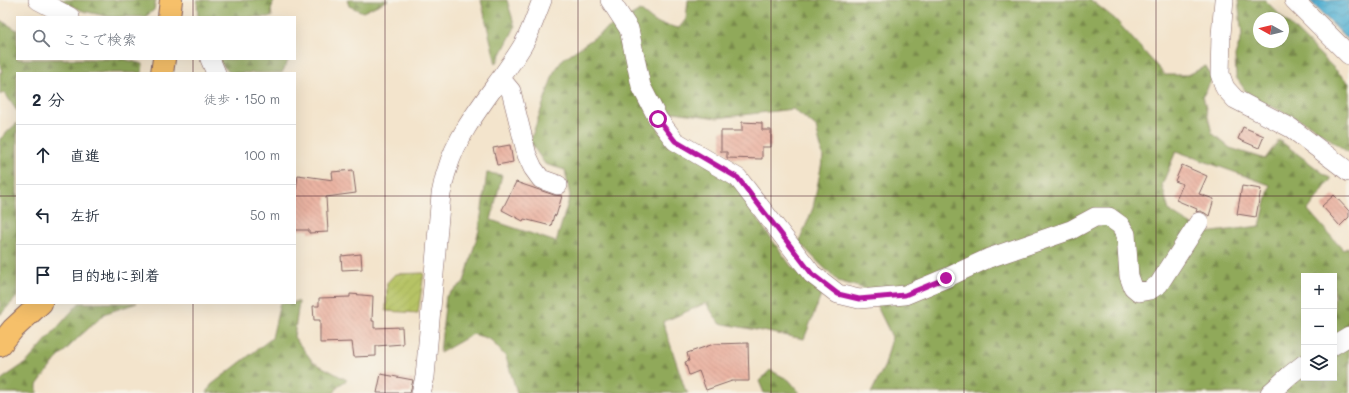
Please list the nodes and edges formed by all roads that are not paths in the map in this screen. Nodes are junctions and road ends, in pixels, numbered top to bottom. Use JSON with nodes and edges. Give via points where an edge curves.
{"nodes":[{"id":1,"x":38,"y":0,"type":"edge"},
{"id":2,"x":171,"y":0,"type":"edge"},
{"id":3,"x":542,"y":0,"type":"edge"},
{"id":4,"x":610,"y":0,"type":"edge"},
{"id":5,"x":1224,"y":0,"type":"edge"},
{"id":6,"x":1294,"y":0,"type":"edge"},
{"id":7,"x":68,"y":16,"type":"edge"},
{"id":8,"x":169,"y":16,"type":"edge"},
{"id":9,"x":1349,"y":55,"type":"edge"},
{"id":10,"x":164,"y":60,"type":"edge"},
{"id":11,"x":210,"y":60,"type":"edge"},
{"id":12,"x":162,"y":72,"type":"edge"},
{"id":13,"x":216,"y":72,"type":"edge"},
{"id":14,"x":501,"y":79,"type":"junction"},
{"id":15,"x":1349,"y":172,"type":"edge"},
{"id":16,"x":558,"y":185,"type":"dead end"},
{"id":17,"x":1199,"y":222,"type":"dead end"},
{"id":18,"x":40,"y":304,"type":"edge"},
{"id":19,"x":1349,"y":336,"type":"edge"},
{"id":20,"x":1337,"y":343,"type":"edge"},
{"id":21,"x":0,"y":345,"type":"edge"},
{"id":22,"x":1301,"y":366,"type":"edge"},
{"id":23,"x":421,"y":393,"type":"edge"},
{"id":24,"x":1270,"y":393,"type":"edge"}],
"edges":[{"from":1,"to":7,"type":"street"},
{"from":2,"to":8,"type":"main road"},
{"from":3,"to":14,"type":"street","via":[[524,44]]},
{"from":4,"to":17,"type":"street","via":[[629,29],[641,86],[658,119],[675,141],[738,178],[812,274],[838,294],[859,299],[905,295],[989,258],[1071,230],[1094,217],[1109,217],[1120,225],[1126,234],[1129,276],[1133,288],[1139,292],[1150,290],[1159,284]]},
{"from":5,"to":15,"type":"street","via":[[1220,74],[1225,88],[1235,99],[1291,128]]},
{"from":6,"to":9,"type":"street"},
{"from":10,"to":12,"type":"main road"},
{"from":11,"to":13,"type":"street"},
{"from":14,"to":16,"type":"street","via":[[511,91],[527,155],[533,168],[541,179]]},
{"from":14,"to":23,"type":"street","via":[[456,146],[447,169],[441,194],[425,376]]},
{"from":18,"to":21,"type":"main road","via":[[12,329]]},
{"from":19,"to":20,"type":"street"},
{"from":22,"to":24,"type":"street"}]}
